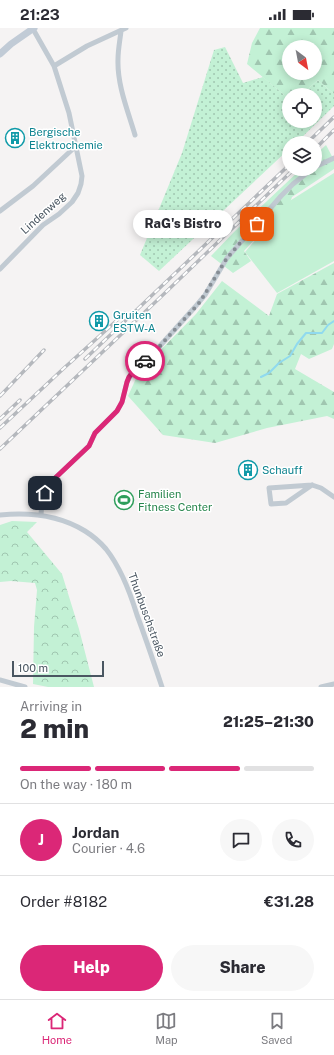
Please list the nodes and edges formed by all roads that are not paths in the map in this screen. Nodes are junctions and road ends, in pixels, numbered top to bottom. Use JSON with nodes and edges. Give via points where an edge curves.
{"nodes":[{"id":1,"x":34,"y":28,"type":"edge"},
{"id":2,"x":123,"y":29,"type":"edge"},
{"id":3,"x":0,"y":54,"type":"edge"},
{"id":4,"x":54,"y":66,"type":"junction"},
{"id":5,"x":135,"y":135,"type":"dead end"},
{"id":6,"x":76,"y":146,"type":"junction"},
{"id":7,"x":334,"y":158,"type":"edge"},
{"id":8,"x":322,"y":164,"type":"edge"},
{"id":9,"x":303,"y":176,"type":"edge"},
{"id":10,"x":0,"y":211,"type":"edge"},
{"id":11,"x":0,"y":269,"type":"edge"},
{"id":12,"x":312,"y":485,"type":"junction"},
{"id":13,"x":334,"y":497,"type":"edge"},
{"id":14,"x":0,"y":515,"type":"edge"},
{"id":15,"x":41,"y":515,"type":"junction"},
{"id":16,"x":0,"y":680,"type":"edge"},
{"id":17,"x":334,"y":684,"type":"edge"},
{"id":18,"x":25,"y":687,"type":"edge"},
{"id":19,"x":162,"y":687,"type":"edge"},
{"id":20,"x":321,"y":687,"type":"edge"}],
"edges":[{"from":1,"to":3,"type":"main road"},
{"from":1,"to":4,"type":"street","name":"Lindenweg"},
{"from":2,"to":4,"type":"street","via":[[87,46]]},
{"from":2,"to":5,"type":"street","via":[[118,59],[119,75]]},
{"from":4,"to":6,"type":"street","name":"Lindenweg","via":[[69,113]]},
{"from":6,"to":10,"type":"street","via":[[33,186]]},
{"from":6,"to":11,"type":"street","name":"Lindenweg","via":[[82,176],[78,193],[72,202],[43,225]]},
{"from":7,"to":8,"type":"street"},
{"from":9,"to":15,"type":"street","via":[[281,196],[227,258],[196,307],[132,373],[117,411],[95,433],[89,446],[52,481],[42,501]]},
{"from":12,"to":12,"type":"street","via":[[269,488],[271,504],[286,503]]},
{"from":12,"to":13,"type":"street"},
{"from":14,"to":15,"type":"street","name":"Thunbuschstraße"},
{"from":15,"to":19,"type":"street","name":"Thunbuschstraße","via":[[69,522],[82,529],[97,539],[112,556],[132,598]]},
{"from":16,"to":18,"type":"street"},
{"from":17,"to":20,"type":"street"}]}
